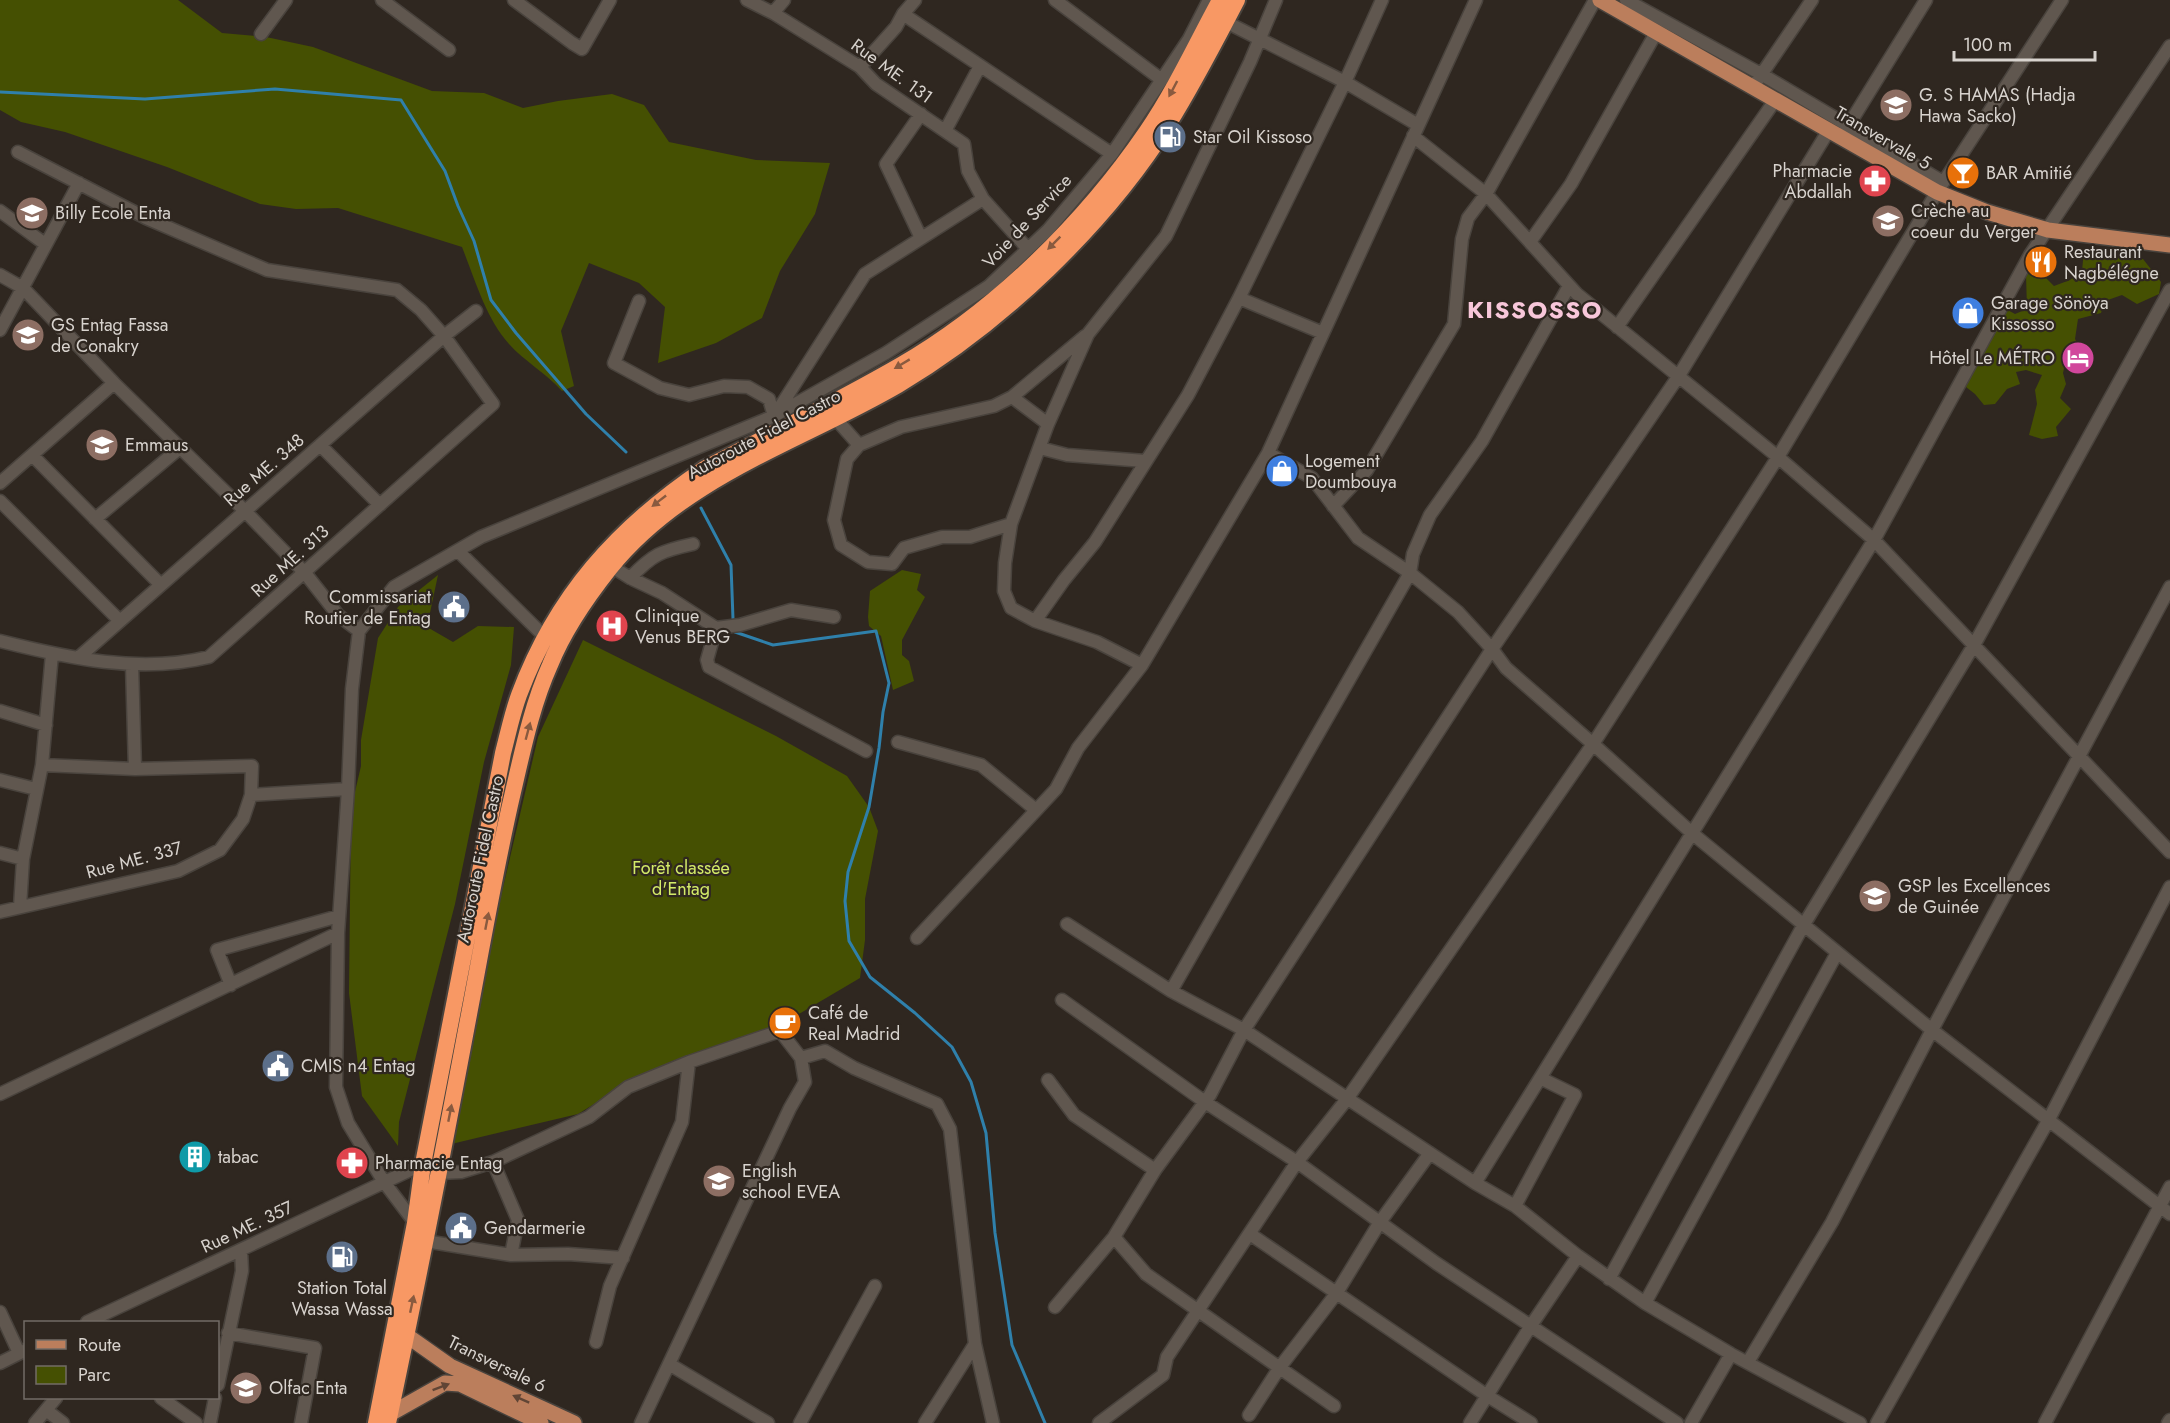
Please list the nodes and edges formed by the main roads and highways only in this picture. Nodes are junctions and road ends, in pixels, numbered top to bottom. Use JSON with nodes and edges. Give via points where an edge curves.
{"nodes":[{"id":1,"x":1220,"y":0,"type":"edge"},
{"id":2,"x":1237,"y":0,"type":"edge"},
{"id":3,"x":1600,"y":0,"type":"edge"},
{"id":4,"x":2170,"y":244,"type":"edge"},
{"id":5,"x":431,"y":1168,"type":"junction"},
{"id":6,"x":400,"y":1334,"type":"junction"},
{"id":7,"x":385,"y":1420,"type":"edge"},
{"id":8,"x":541,"y":1423,"type":"edge"},
{"id":9,"x":574,"y":1423,"type":"edge"}],
"edges":[{"from":1,"to":5,"type":"highway","name":"Autoroute Fidel Castro","one_way":true,"via":[[1167,100],[1124,163],[1010,285],[902,364],[777,423],[704,469],[645,512],[572,592],[545,637],[519,696],[503,753]]},
{"from":5,"to":2,"type":"highway","name":"Autoroute Fidel Castro","one_way":true,"via":[[536,700],[551,661],[579,610],[611,566],[672,508],[718,477],[897,386],[963,342],[1052,266],[1133,174],[1167,126]]},
{"from":3,"to":4,"type":"main road","name":"Transvervale 5","via":[[1757,80],[1776,99],[1987,212],[2048,230]]},
{"from":5,"to":6,"type":"highway","name":"Autoroute Fidel Castro","via":[[415,1223]]},
{"from":6,"to":5,"type":"highway","name":"Autoroute Fidel Castro","one_way":true,"via":[[425,1241]]},
{"from":6,"to":7,"type":"highway","name":"Autoroute Fidel Castro"},
{"from":9,"to":6,"type":"main road","name":"Transversale 6","one_way":true,"via":[[450,1366]]},
{"from":7,"to":8,"type":"main road","name":"Transversale 6","one_way":true,"via":[[445,1383],[460,1384]]}]}
